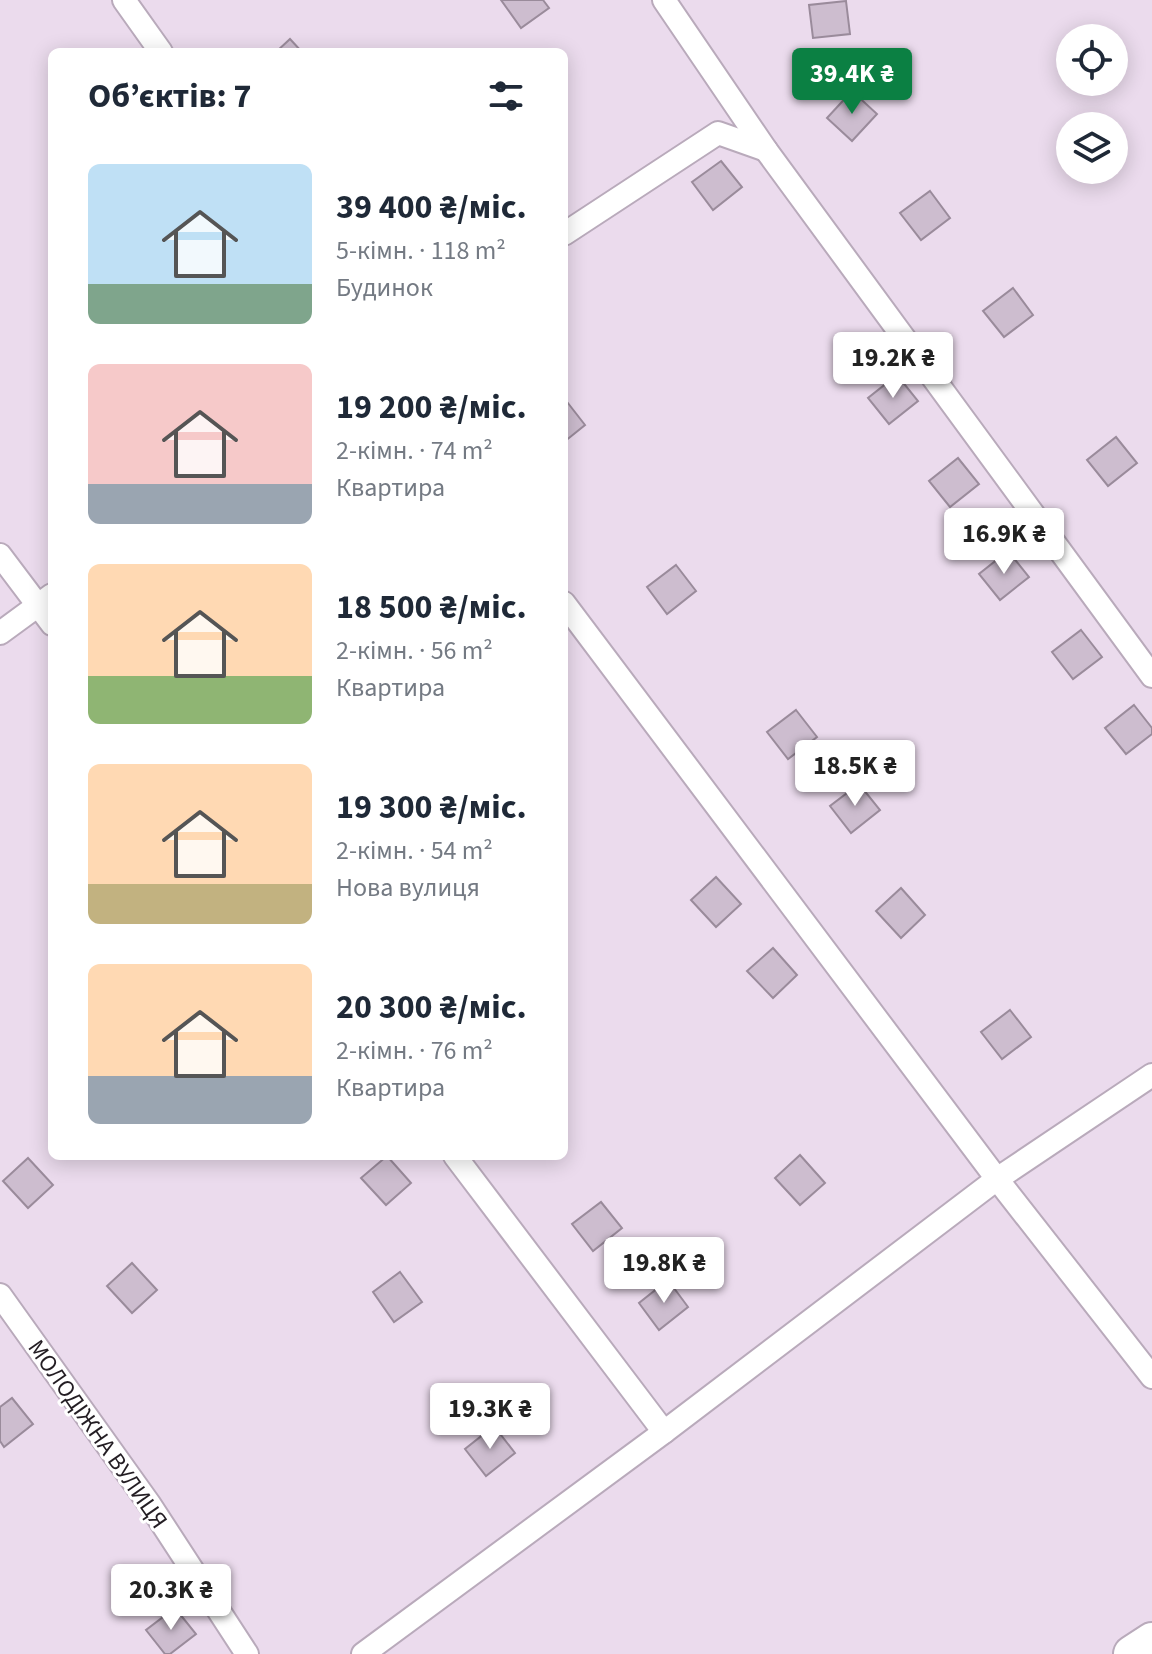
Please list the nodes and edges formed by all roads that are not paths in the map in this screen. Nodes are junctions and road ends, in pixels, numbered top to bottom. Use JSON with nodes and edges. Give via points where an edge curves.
{"nodes":[{"id":1,"x":124,"y":0,"type":"edge"},
{"id":2,"x":664,"y":0,"type":"edge"},
{"id":3,"x":158,"y":48,"type":"edge"},
{"id":4,"x":766,"y":150,"type":"junction"},
{"id":5,"x":568,"y":231,"type":"edge"},
{"id":6,"x":0,"y":555,"type":"edge"},
{"id":7,"x":45,"y":600,"type":"edge"},
{"id":8,"x":568,"y":608,"type":"edge"},
{"id":9,"x":0,"y":633,"type":"edge"},
{"id":10,"x":1152,"y":676,"type":"edge"},
{"id":11,"x":1152,"y":1075,"type":"edge"},
{"id":12,"x":458,"y":1160,"type":"edge"},
{"id":13,"x":997,"y":1179,"type":"junction"},
{"id":14,"x":0,"y":1295,"type":"edge"},
{"id":15,"x":1152,"y":1377,"type":"edge"},
{"id":16,"x":664,"y":1432,"type":"junction"},
{"id":17,"x":1152,"y":1641,"type":"edge"},
{"id":18,"x":247,"y":1654,"type":"edge"},
{"id":19,"x":363,"y":1654,"type":"edge"},
{"id":20,"x":1132,"y":1654,"type":"edge"}],
"edges":[{"from":1,"to":3,"type":"street"},
{"from":2,"to":4,"type":"street"},
{"from":4,"to":5,"type":"street","via":[[718,133]]},
{"from":4,"to":10,"type":"street"},
{"from":6,"to":7,"type":"street"},
{"from":7,"to":9,"type":"street"},
{"from":8,"to":13,"type":"street"},
{"from":11,"to":13,"type":"street"},
{"from":12,"to":16,"type":"street"},
{"from":13,"to":15,"type":"street"},
{"from":13,"to":16,"type":"street"},
{"from":14,"to":18,"type":"street","name":"МОЛОДІЖНА ВУЛИЦЯ","via":[[150,1505]]},
{"from":16,"to":19,"type":"street"},
{"from":17,"to":20,"type":"main road"}]}
